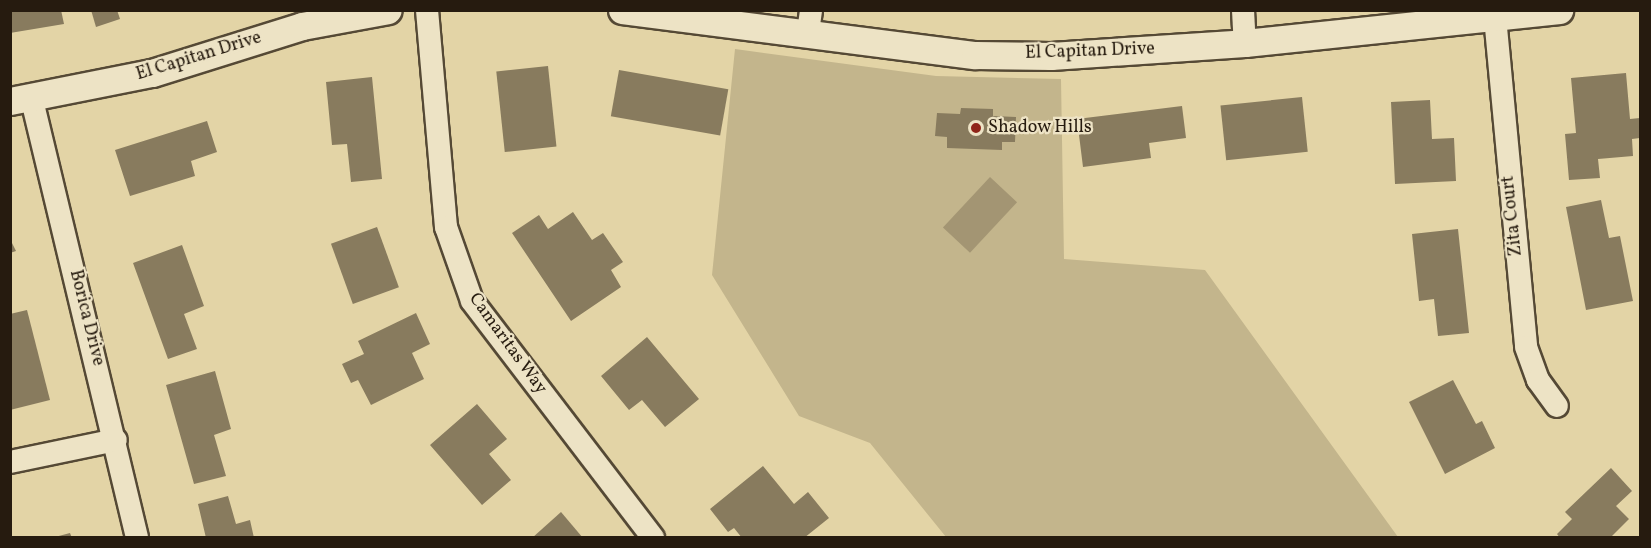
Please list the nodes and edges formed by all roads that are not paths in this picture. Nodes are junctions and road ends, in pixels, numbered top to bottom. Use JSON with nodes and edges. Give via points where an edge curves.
{"nodes":[{"id":1,"x":388,"y":10,"type":"edge"},
{"id":2,"x":428,"y":10,"type":"edge"},
{"id":3,"x":622,"y":10,"type":"edge"},
{"id":4,"x":1243,"y":10,"type":"edge"},
{"id":5,"x":1559,"y":10,"type":"edge"},
{"id":6,"x":1495,"y":17,"type":"junction"},
{"id":7,"x":809,"y":21,"type":"edge"},
{"id":8,"x":1245,"y":43,"type":"junction"},
{"id":9,"x":21,"y":100,"type":"edge"},
{"id":10,"x":1557,"y":406,"type":"dead end"},
{"id":11,"x":116,"y":440,"type":"junction"},
{"id":12,"x":10,"y":462,"type":"edge"},
{"id":13,"x":137,"y":537,"type":"edge"},
{"id":14,"x":653,"y":537,"type":"edge"}],
"edges":[{"from":1,"to":9,"type":"street","name":"El Capitan Drive","via":[[302,26],[152,73]]},
{"from":2,"to":14,"type":"street","name":"Camaritas Way","via":[[446,227],[472,301]]},
{"from":3,"to":7,"type":"street","name":"El Capitan Drive"},
{"from":4,"to":8,"type":"street"},
{"from":5,"to":6,"type":"street","name":"El Capitan Drive"},
{"from":6,"to":8,"type":"street","name":"El Capitan Drive"},
{"from":6,"to":10,"type":"street","name":"Zita Court","via":[[1526,347],[1538,380]]},
{"from":7,"to":8,"type":"street","name":"El Capitan Drive","via":[[975,55],[1087,55]]},
{"from":9,"to":11,"type":"street","name":"Borica Drive"},
{"from":11,"to":12,"type":"street"},
{"from":11,"to":13,"type":"street","name":"Borica Drive"}]}
